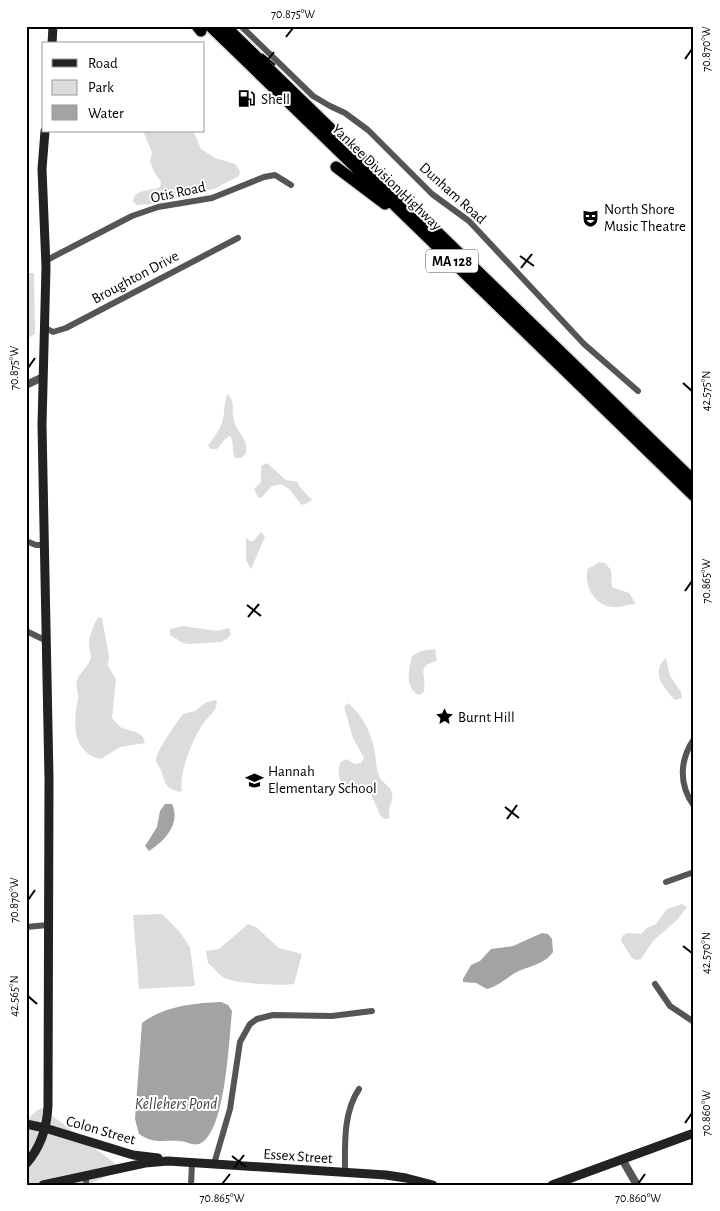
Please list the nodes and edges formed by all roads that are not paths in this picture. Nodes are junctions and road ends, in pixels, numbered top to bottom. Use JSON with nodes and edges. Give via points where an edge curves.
{"nodes":[{"id":1,"x":53,"y":26,"type":"edge"},
{"id":2,"x":225,"y":26,"type":"edge"},
{"id":3,"x":241,"y":26,"type":"edge"},
{"id":4,"x":203,"y":28,"type":"edge"},
{"id":5,"x":52,"y":42,"type":"edge"},
{"id":6,"x":45,"y":132,"type":"edge"},
{"id":7,"x":336,"y":167,"type":"dead end"},
{"id":8,"x":291,"y":184,"type":"dead end"},
{"id":9,"x":423,"y":233,"type":"junction"},
{"id":10,"x":238,"y":238,"type":"dead end"},
{"id":11,"x":45,"y":261,"type":"junction"},
{"id":12,"x":44,"y":327,"type":"junction"},
{"id":13,"x":42,"y":377,"type":"junction"},
{"id":14,"x":26,"y":385,"type":"edge"},
{"id":15,"x":638,"y":391,"type":"dead end"},
{"id":16,"x":694,"y":481,"type":"edge"},
{"id":17,"x":694,"y":496,"type":"edge"},
{"id":18,"x":26,"y":541,"type":"edge"},
{"id":19,"x":45,"y":545,"type":"junction"},
{"id":20,"x":26,"y":631,"type":"edge"},
{"id":21,"x":47,"y":641,"type":"junction"},
{"id":22,"x":694,"y":739,"type":"edge"},
{"id":23,"x":694,"y":806,"type":"edge"},
{"id":24,"x":694,"y":872,"type":"edge"},
{"id":25,"x":666,"y":882,"type":"dead end"},
{"id":26,"x":48,"y":925,"type":"junction"},
{"id":27,"x":26,"y":927,"type":"edge"},
{"id":28,"x":655,"y":984,"type":"dead end"},
{"id":29,"x":372,"y":1010,"type":"dead end"},
{"id":30,"x":694,"y":1022,"type":"edge"},
{"id":31,"x":359,"y":1089,"type":"dead end"},
{"id":32,"x":26,"y":1124,"type":"edge"},
{"id":33,"x":45,"y":1128,"type":"junction"},
{"id":34,"x":694,"y":1133,"type":"edge"},
{"id":35,"x":120,"y":1151,"type":"junction"},
{"id":36,"x":622,"y":1159,"type":"junction"},
{"id":37,"x":168,"y":1161,"type":"junction"},
{"id":38,"x":192,"y":1162,"type":"junction"},
{"id":39,"x":26,"y":1164,"type":"edge"},
{"id":40,"x":214,"y":1164,"type":"junction"},
{"id":41,"x":124,"y":1167,"type":"junction"},
{"id":42,"x":345,"y":1172,"type":"junction"},
{"id":43,"x":86,"y":1180,"type":"edge"},
{"id":44,"x":43,"y":1185,"type":"edge"},
{"id":45,"x":191,"y":1185,"type":"edge"},
{"id":46,"x":433,"y":1185,"type":"edge"},
{"id":47,"x":552,"y":1185,"type":"edge"},
{"id":48,"x":637,"y":1185,"type":"edge"}],
"edges":[{"from":1,"to":5,"type":"main road"},
{"from":2,"to":16,"type":"highway","name":"Yankee Division Highway","number":"MA 128"},
{"from":3,"to":15,"type":"street","name":"Dunham Road","via":[[313,96],[368,130],[432,194],[468,221],[584,344]]},
{"from":4,"to":9,"type":"highway","name":"Yankee Division Highway","number":"MA 128"},
{"from":6,"to":11,"type":"main road","via":[[42,169]]},
{"from":7,"to":9,"type":"highway"},
{"from":8,"to":11,"type":"street","name":"Otis Road","via":[[274,175],[212,198],[158,207],[132,216]]},
{"from":9,"to":17,"type":"highway","name":"Yankee Division Highway","number":"MA 128"},
{"from":10,"to":12,"type":"street","name":"Broughton Drive","via":[[66,328],[53,332]]},
{"from":11,"to":12,"type":"main road"},
{"from":12,"to":13,"type":"main road"},
{"from":13,"to":14,"type":"street"},
{"from":13,"to":19,"type":"main road"},
{"from":18,"to":19,"type":"street"},
{"from":19,"to":21,"type":"main road"},
{"from":20,"to":21,"type":"street"},
{"from":21,"to":26,"type":"main road"},
{"from":22,"to":23,"type":"street","via":[[685,756],[682,775],[683,787]]},
{"from":24,"to":25,"type":"street"},
{"from":26,"to":27,"type":"street"},
{"from":26,"to":33,"type":"main road","via":[[48,1106]]},
{"from":28,"to":30,"type":"street","via":[[670,1006]]},
{"from":29,"to":40,"type":"street","via":[[332,1016],[273,1015],[250,1024],[240,1042],[230,1109]]},
{"from":31,"to":42,"type":"street","via":[[352,1100],[345,1132]]},
{"from":32,"to":33,"type":"main road","name":"Colon Street"},
{"from":33,"to":35,"type":"main road","name":"Colon Street"},
{"from":33,"to":39,"type":"main road"},
{"from":34,"to":36,"type":"main road"},
{"from":35,"to":37,"type":"main road","name":"Colon Street"},
{"from":35,"to":41,"type":"main road"},
{"from":36,"to":47,"type":"main road"},
{"from":36,"to":48,"type":"street"},
{"from":37,"to":38,"type":"main road","name":"Essex Street"},
{"from":37,"to":41,"type":"main road","name":"Essex Street"},
{"from":38,"to":40,"type":"main road","name":"Essex Street"},
{"from":38,"to":45,"type":"street"},
{"from":40,"to":42,"type":"main road","name":"Essex Street"},
{"from":41,"to":43,"type":"main road","name":"Essex Street"},
{"from":42,"to":46,"type":"main road","name":"Essex Street","via":[[406,1178]]},
{"from":43,"to":44,"type":"main road","name":"Essex Street"}]}
